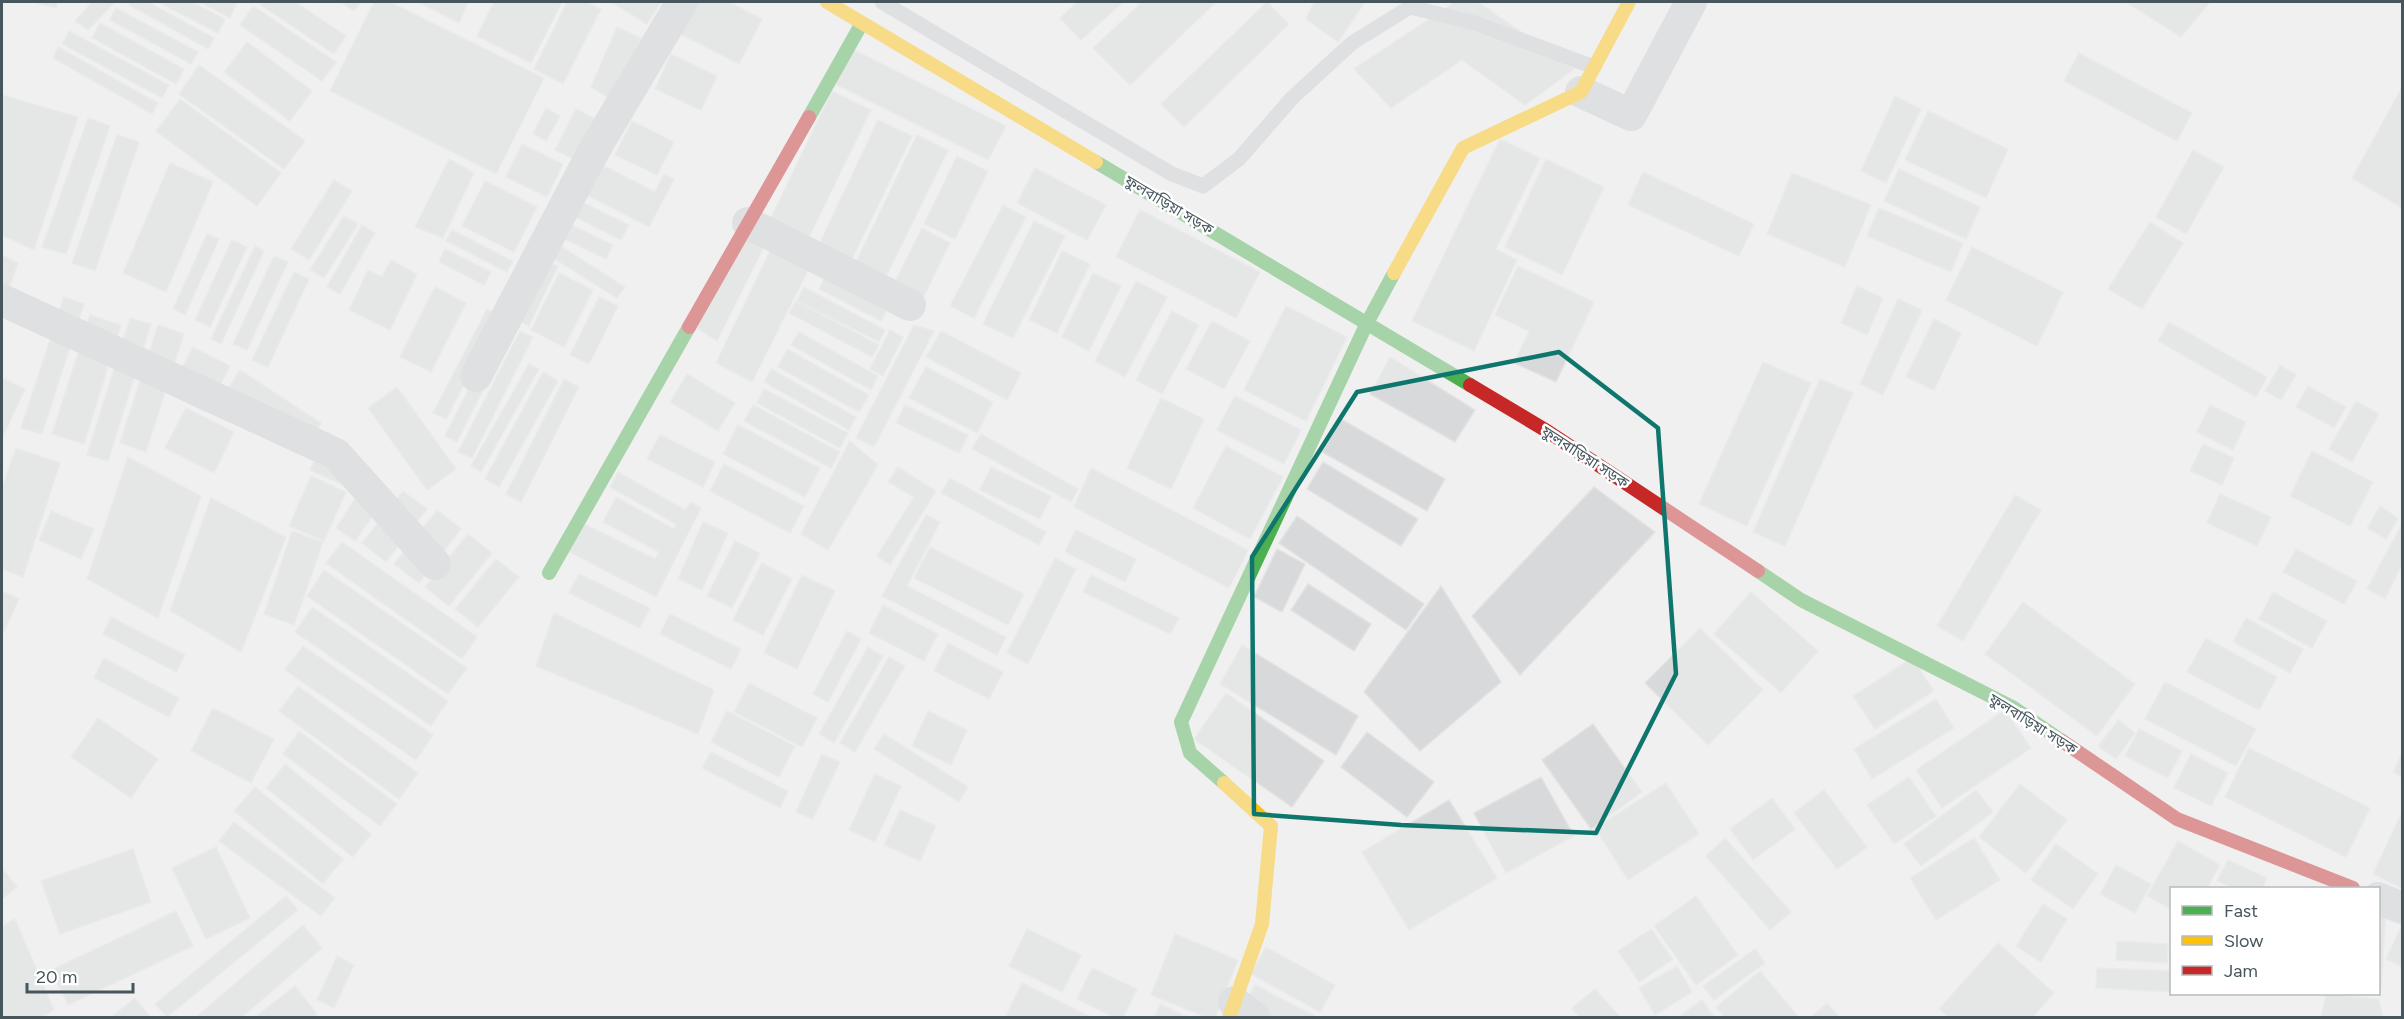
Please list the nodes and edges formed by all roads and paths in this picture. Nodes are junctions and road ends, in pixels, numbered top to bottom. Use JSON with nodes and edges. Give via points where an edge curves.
{"nodes":[{"id":1,"x":682,"y":2,"type":"edge"},
{"id":2,"x":827,"y":2,"type":"edge"},
{"id":3,"x":882,"y":2,"type":"edge"},
{"id":4,"x":1629,"y":2,"type":"edge"},
{"id":5,"x":1691,"y":2,"type":"edge"},
{"id":6,"x":862,"y":23,"type":"junction"},
{"id":7,"x":1587,"y":80,"type":"junction"},
{"id":8,"x":748,"y":223,"type":"junction"},
{"id":9,"x":2,"y":300,"type":"edge"},
{"id":10,"x":910,"y":305,"type":"dead end"},
{"id":11,"x":1367,"y":323,"type":"junction"},
{"id":12,"x":476,"y":376,"type":"dead end"},
{"id":13,"x":435,"y":564,"type":"dead end"},
{"id":14,"x":549,"y":573,"type":"dead end"},
{"id":15,"x":2350,"y":887,"type":"edge"},
{"id":16,"x":2380,"y":898,"type":"edge"},
{"id":17,"x":2403,"y":908,"type":"edge"},
{"id":18,"x":1239,"y":1012,"type":"edge"}],
"edges":[{"from":1,"to":12,"type":"street","via":[[593,152]]},
{"from":2,"to":6,"type":"street","name":"ফুলবাড়িয়া সড়ক"},
{"from":3,"to":7,"type":"lane","via":[[1172,174],[1203,186],[1239,159],[1292,98],[1352,44],[1410,8],[1475,22]]},
{"from":4,"to":7,"type":"street"},
{"from":5,"to":7,"type":"street","via":[[1630,115]]},
{"from":6,"to":8,"type":"street"},
{"from":6,"to":11,"type":"street","name":"ফুলবাড়িয়া সড়ক"},
{"from":7,"to":11,"type":"street","via":[[1463,148]]},
{"from":8,"to":10,"type":"street"},
{"from":8,"to":14,"type":"street"},
{"from":9,"to":13,"type":"street","via":[[336,454]]},
{"from":11,"to":15,"type":"street","name":"ফুলবাড়িয়া সড়ক","via":[[1547,431],[1801,600],[2014,708],[2177,819]]},
{"from":11,"to":18,"type":"street","via":[[1181,722],[1190,753],[1271,826],[1262,924]]},
{"from":16,"to":17,"type":"street"}]}
